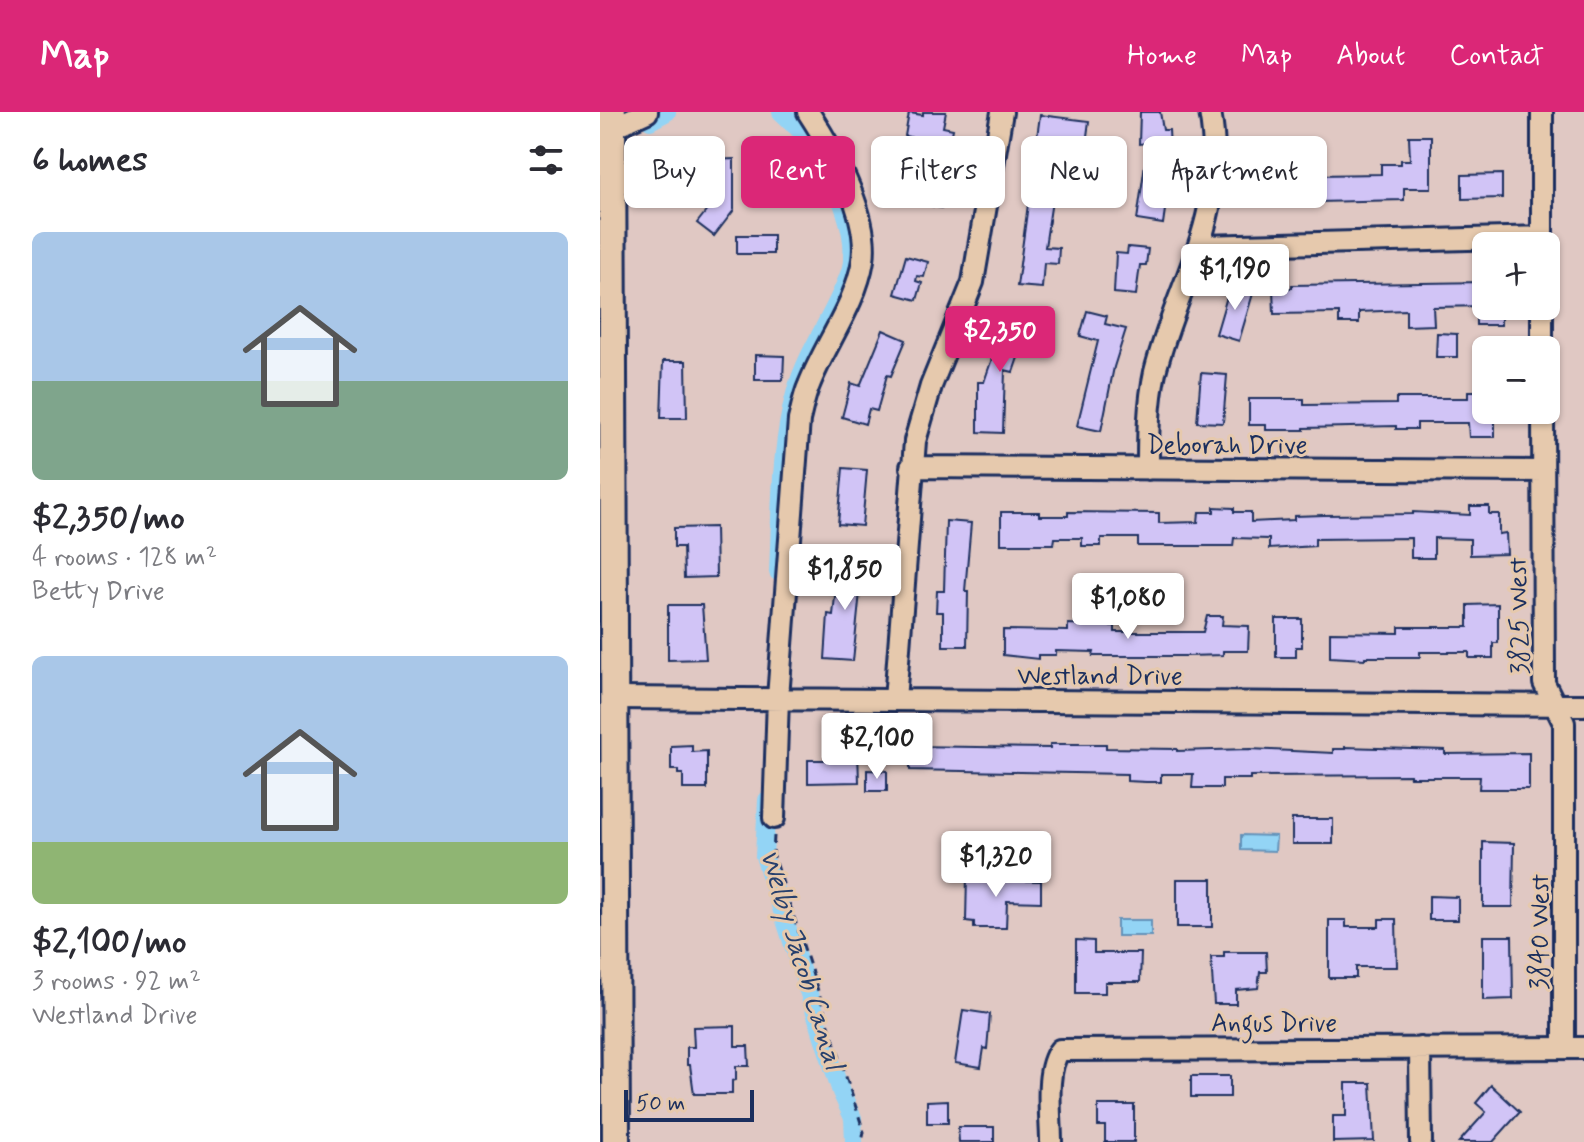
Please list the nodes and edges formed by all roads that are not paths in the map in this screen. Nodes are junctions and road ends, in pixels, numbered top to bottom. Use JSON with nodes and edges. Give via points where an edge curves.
{"nodes":[{"id":1,"x":647,"y":112,"type":"edge"},
{"id":2,"x":808,"y":112,"type":"edge"},
{"id":3,"x":1002,"y":112,"type":"edge"},
{"id":4,"x":1210,"y":112,"type":"edge"},
{"id":5,"x":1542,"y":112,"type":"edge"},
{"id":6,"x":612,"y":120,"type":"edge"},
{"id":7,"x":1542,"y":232,"type":"edge"},
{"id":8,"x":1472,"y":242,"type":"edge"},
{"id":9,"x":1201,"y":246,"type":"junction"},
{"id":10,"x":606,"y":411,"type":"edge"},
{"id":11,"x":1543,"y":424,"type":"edge"},
{"id":12,"x":911,"y":467,"type":"junction"},
{"id":13,"x":1148,"y":469,"type":"junction"},
{"id":14,"x":1543,"y":471,"type":"junction"},
{"id":15,"x":607,"y":581,"type":"edge"},
{"id":16,"x":615,"y":698,"type":"junction"},
{"id":17,"x":778,"y":698,"type":"junction"},
{"id":18,"x":895,"y":700,"type":"junction"},
{"id":19,"x":1555,"y":705,"type":"junction"},
{"id":20,"x":1584,"y":705,"type":"edge"},
{"id":21,"x":607,"y":778,"type":"edge"},
{"id":22,"x":1565,"y":816,"type":"joint"},
{"id":23,"x":774,"y":818,"type":"road end"},
{"id":24,"x":608,"y":921,"type":"edge"},
{"id":25,"x":1420,"y":1048,"type":"junction"},
{"id":26,"x":1574,"y":1048,"type":"edge"},
{"id":27,"x":616,"y":1142,"type":"edge"},
{"id":28,"x":1051,"y":1142,"type":"edge"},
{"id":29,"x":1421,"y":1142,"type":"edge"}],
"edges":[{"from":1,"to":6,"type":"street"},
{"from":2,"to":17,"type":"street","via":[[843,175],[861,225],[863,259],[799,420]]},
{"from":3,"to":12,"type":"street","via":[[973,282],[920,420]]},
{"from":4,"to":9,"type":"street","via":[[1215,178]]},
{"from":5,"to":7,"type":"street"},
{"from":6,"to":10,"type":"main road"},
{"from":8,"to":9,"type":"street"},
{"from":9,"to":13,"type":"street","via":[[1155,372]]},
{"from":10,"to":15,"type":"main road"},
{"from":11,"to":14,"type":"street","name":"3825 West"},
{"from":12,"to":13,"type":"street","name":"Deborah Drive"},
{"from":12,"to":18,"type":"street"},
{"from":13,"to":14,"type":"street","name":"Deborah Drive"},
{"from":14,"to":19,"type":"street","name":"3825 West","via":[[1544,683]]},
{"from":15,"to":16,"type":"main road"},
{"from":16,"to":17,"type":"street","name":"Westland Drive"},
{"from":16,"to":21,"type":"main road"},
{"from":17,"to":18,"type":"street","name":"Westland Drive"},
{"from":17,"to":23,"type":"street"},
{"from":18,"to":19,"type":"street","name":"Westland Drive"},
{"from":19,"to":20,"type":"street","name":"Westland Drive"},
{"from":19,"to":22,"type":"street","name":"3825 West","via":[[1564,723]]},
{"from":21,"to":24,"type":"main road"},
{"from":22,"to":26,"type":"street","name":"3840 West"},
{"from":24,"to":27,"type":"main road"},
{"from":25,"to":26,"type":"street","name":"Angus Drive"},
{"from":25,"to":28,"type":"street","name":"Angus Drive","via":[[1060,1050],[1052,1059]]},
{"from":25,"to":29,"type":"street"}]}
